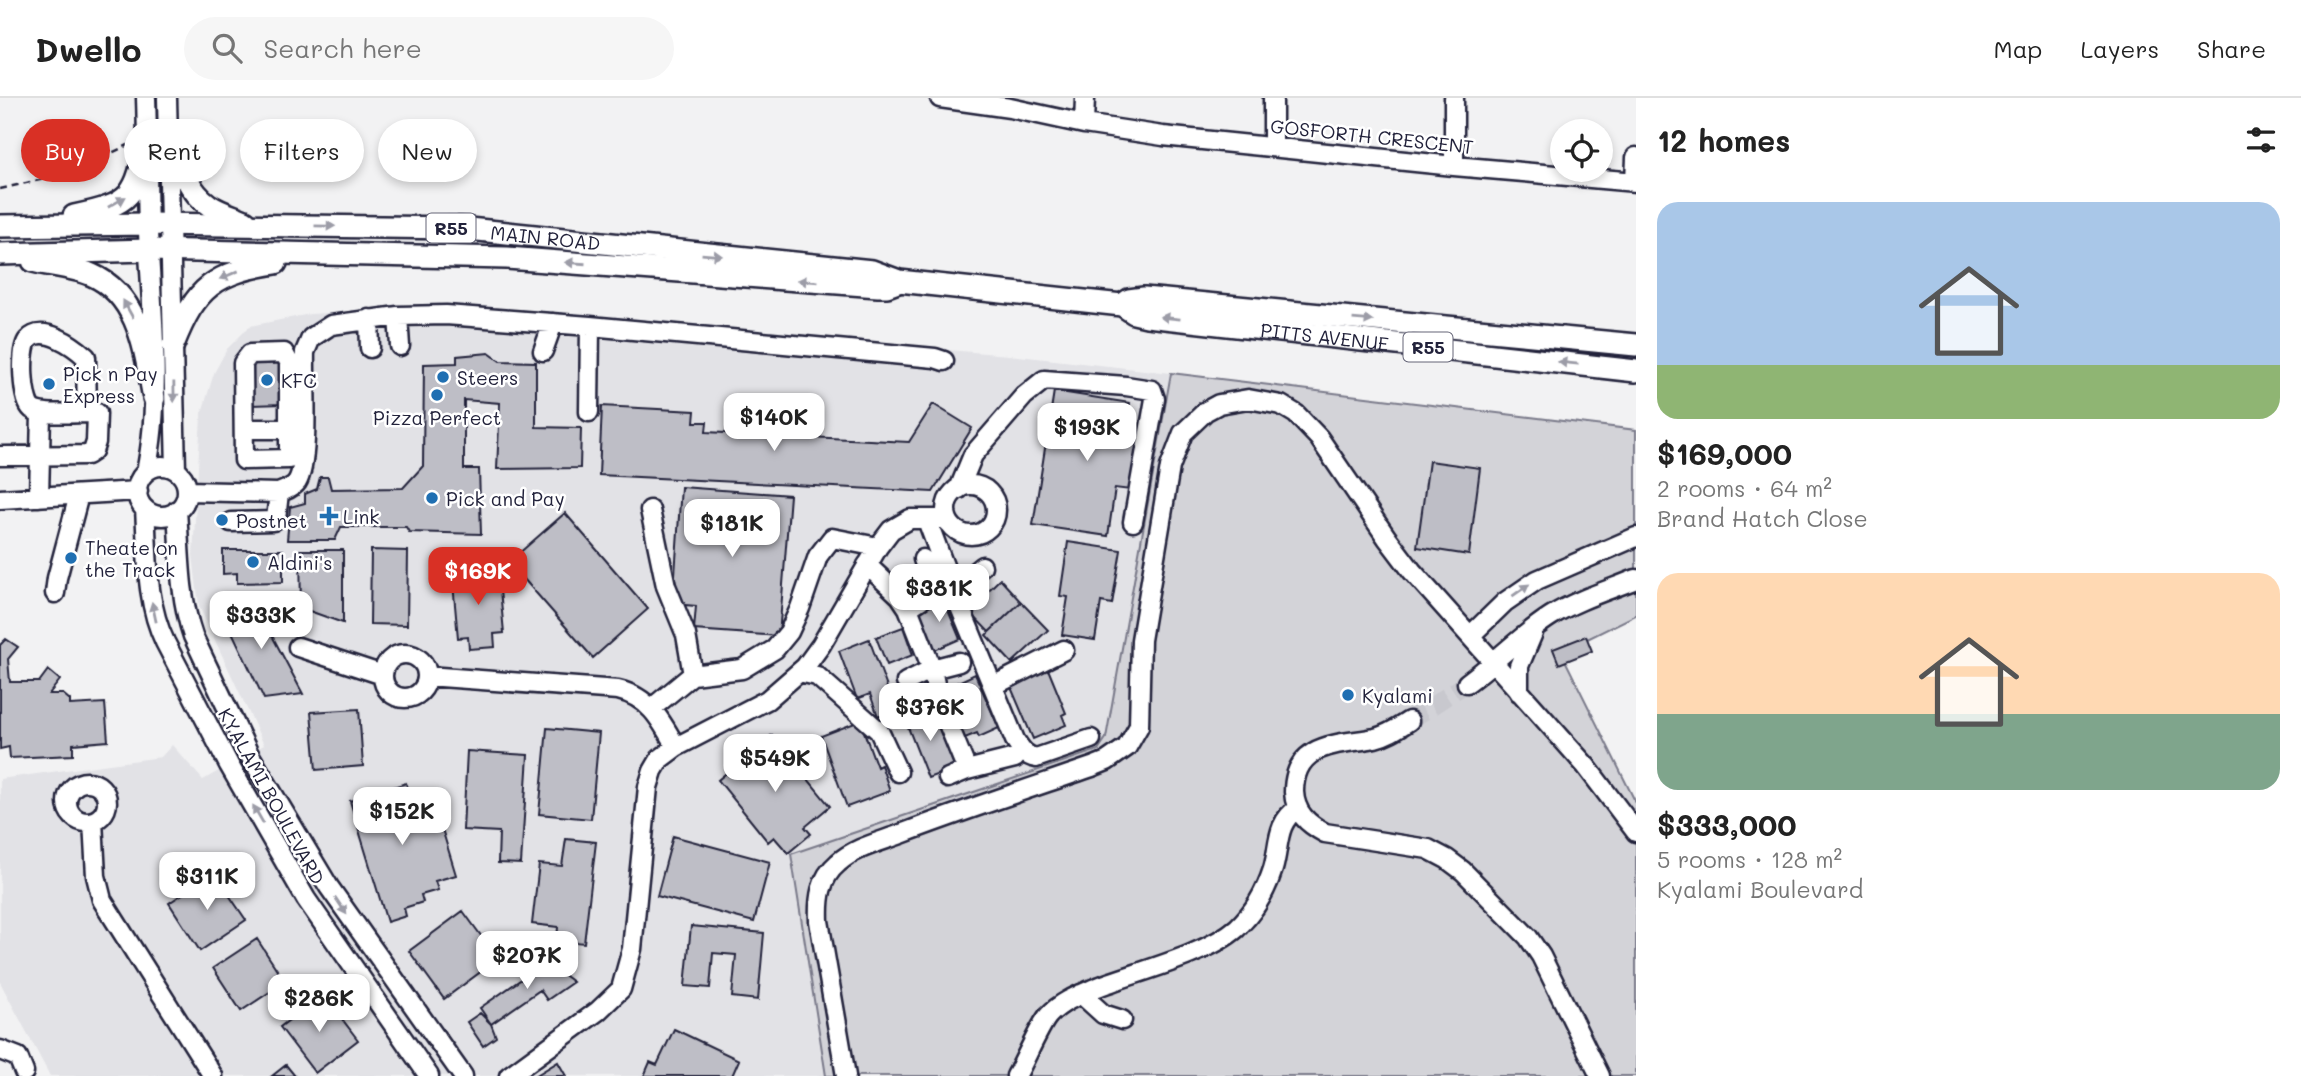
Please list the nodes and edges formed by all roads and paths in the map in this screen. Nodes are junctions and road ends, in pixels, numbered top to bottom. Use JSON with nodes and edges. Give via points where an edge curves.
{"nodes":[{"id":1,"x":146,"y":98,"type":"edge"},
{"id":2,"x":167,"y":98,"type":"edge"},
{"id":3,"x":940,"y":98,"type":"edge"},
{"id":4,"x":1085,"y":98,"type":"edge"},
{"id":5,"x":1273,"y":98,"type":"edge"},
{"id":6,"x":1454,"y":98,"type":"edge"},
{"id":7,"x":151,"y":119,"type":"edge"},
{"id":8,"x":159,"y":119,"type":"edge"},
{"id":9,"x":1084,"y":124,"type":"junction"},
{"id":10,"x":1273,"y":147,"type":"junction"},
{"id":11,"x":124,"y":148,"type":"edge"},
{"id":12,"x":1636,"y":157,"type":"edge"},
{"id":13,"x":1454,"y":166,"type":"junction"},
{"id":14,"x":137,"y":182,"type":"edge"},
{"id":15,"x":157,"y":182,"type":"edge"},
{"id":16,"x":190,"y":182,"type":"edge"},
{"id":17,"x":1636,"y":182,"type":"edge"},
{"id":18,"x":0,"y":189,"type":"edge"},
{"id":19,"x":159,"y":224,"type":"junction"},
{"id":20,"x":257,"y":225,"type":"junction"},
{"id":21,"x":0,"y":226,"type":"edge"},
{"id":22,"x":28,"y":226,"type":"junction"},
{"id":23,"x":149,"y":250,"type":"junction"},
{"id":24,"x":171,"y":251,"type":"junction"},
{"id":25,"x":1,"y":254,"type":"edge"},
{"id":26,"x":320,"y":255,"type":"junction"},
{"id":27,"x":899,"y":281,"type":"junction"},
{"id":28,"x":1221,"y":315,"type":"junction"},
{"id":29,"x":398,"y":316,"type":"junction"},
{"id":30,"x":369,"y":320,"type":"junction"},
{"id":31,"x":553,"y":323,"type":"junction"},
{"id":32,"x":590,"y":326,"type":"junction"},
{"id":33,"x":173,"y":345,"type":"junction"},
{"id":34,"x":1636,"y":345,"type":"edge"},
{"id":35,"x":400,"y":346,"type":"dead end"},
{"id":36,"x":370,"y":348,"type":"dead end"},
{"id":37,"x":543,"y":351,"type":"dead end"},
{"id":38,"x":944,"y":361,"type":"dead end"},
{"id":39,"x":1636,"y":371,"type":"edge"},
{"id":40,"x":154,"y":398,"type":"junction"},
{"id":41,"x":41,"y":412,"type":"junction"},
{"id":42,"x":589,"y":412,"type":"dead end"},
{"id":43,"x":92,"y":413,"type":"junction"},
{"id":44,"x":244,"y":429,"type":"junction"},
{"id":45,"x":289,"y":429,"type":"junction"},
{"id":46,"x":0,"y":456,"type":"edge"},
{"id":47,"x":40,"y":456,"type":"junction"},
{"id":48,"x":295,"y":464,"type":"junction"},
{"id":49,"x":176,"y":470,"type":"junction"},
{"id":50,"x":146,"y":472,"type":"junction"},
{"id":51,"x":959,"y":489,"type":"junction"},
{"id":52,"x":138,"y":491,"type":"junction"},
{"id":53,"x":187,"y":491,"type":"junction"},
{"id":54,"x":279,"y":493,"type":"junction"},
{"id":55,"x":79,"y":495,"type":"junction"},
{"id":56,"x":39,"y":497,"type":"junction"},
{"id":57,"x":0,"y":499,"type":"edge"},
{"id":58,"x":145,"y":509,"type":"junction"},
{"id":59,"x":177,"y":510,"type":"junction"},
{"id":60,"x":650,"y":510,"type":"dead end"},
{"id":61,"x":928,"y":520,"type":"junction"},
{"id":62,"x":231,"y":522,"type":"dead end"},
{"id":63,"x":1133,"y":522,"type":"dead end"},
{"id":64,"x":949,"y":523,"type":"junction"},
{"id":65,"x":1636,"y":537,"type":"edge"},
{"id":66,"x":878,"y":547,"type":"junction"},
{"id":67,"x":923,"y":559,"type":"dead end"},
{"id":68,"x":867,"y":565,"type":"junction"},
{"id":69,"x":982,"y":566,"type":"dead end"},
{"id":70,"x":1636,"y":579,"type":"edge"},
{"id":71,"x":953,"y":590,"type":"junction"},
{"id":72,"x":55,"y":593,"type":"dead end"},
{"id":73,"x":908,"y":608,"type":"junction"},
{"id":74,"x":1536,"y":626,"type":"junction"},
{"id":75,"x":1470,"y":636,"type":"junction"},
{"id":76,"x":298,"y":647,"type":"dead end"},
{"id":77,"x":1064,"y":649,"type":"dead end"},
{"id":78,"x":959,"y":662,"type":"dead end"},
{"id":79,"x":1494,"y":663,"type":"junction"},
{"id":80,"x":932,"y":670,"type":"junction"},
{"id":81,"x":799,"y":672,"type":"junction"},
{"id":82,"x":383,"y":675,"type":"junction"},
{"id":83,"x":693,"y":675,"type":"junction"},
{"id":84,"x":427,"y":676,"type":"junction"},
{"id":85,"x":906,"y":681,"type":"dead end"},
{"id":86,"x":1467,"y":684,"type":"tunnel mouth"},
{"id":87,"x":993,"y":686,"type":"junction"},
{"id":88,"x":1519,"y":692,"type":"junction"},
{"id":89,"x":938,"y":699,"type":"junction"},
{"id":90,"x":915,"y":703,"type":"dead end"},
{"id":91,"x":652,"y":708,"type":"junction"},
{"id":92,"x":1409,"y":721,"type":"tunnel mouth"},
{"id":93,"x":1091,"y":739,"type":"dead end"},
{"id":94,"x":676,"y":747,"type":"junction"},
{"id":95,"x":1015,"y":758,"type":"dead end"},
{"id":96,"x":967,"y":770,"type":"junction"},
{"id":97,"x":898,"y":772,"type":"dead end"},
{"id":98,"x":948,"y":778,"type":"dead end"},
{"id":99,"x":1298,"y":808,"type":"junction"},
{"id":100,"x":93,"y":821,"type":"dead end"},
{"id":101,"x":1636,"y":832,"type":"edge"},
{"id":102,"x":1081,"y":994,"type":"junction"},
{"id":103,"x":1122,"y":1020,"type":"dead end"},
{"id":104,"x":2,"y":1047,"type":"edge"},
{"id":105,"x":24,"y":1072,"type":"dead end"},
{"id":106,"x":213,"y":1076,"type":"edge"},
{"id":107,"x":429,"y":1076,"type":"edge"},
{"id":108,"x":463,"y":1076,"type":"edge"},
{"id":109,"x":509,"y":1076,"type":"edge"},
{"id":110,"x":846,"y":1076,"type":"edge"},
{"id":111,"x":1016,"y":1076,"type":"edge"},
{"id":112,"x":1600,"y":1076,"type":"edge"}],
"edges":[{"from":1,"to":7,"type":"street"},
{"from":2,"to":8,"type":"street"},
{"from":3,"to":9,"type":"street","name":"GOSFORTH CRESCENT"},
{"from":4,"to":9,"type":"street"},
{"from":5,"to":10,"type":"street"},
{"from":6,"to":13,"type":"street"},
{"from":9,"to":10,"type":"street","name":"GOSFORTH CRESCENT"},
{"from":10,"to":13,"type":"street","name":"GOSFORTH CRESCENT"},
{"from":11,"to":18,"type":"path","via":[[69,173]]},
{"from":12,"to":17,"type":"street"},
{"from":13,"to":17,"type":"street","name":"GOSFORTH CRESCENT"},
{"from":22,"to":14,"type":"main road","one_way":true,"via":[[100,211],[122,201]]},
{"from":15,"to":19,"type":"street"},
{"from":16,"to":20,"type":"main road","via":[[209,206]]},
{"from":19,"to":20,"type":"main road","name":"MAIN ROAD","number":"R55"},
{"from":19,"to":22,"type":"main road","number":"R55"},
{"from":19,"to":23,"type":"street"},
{"from":19,"to":24,"type":"street"},
{"from":20,"to":27,"type":"main road","name":"MAIN ROAD","number":"R55","one_way":true,"via":[[511,232],[872,271]]},
{"from":21,"to":22,"type":"main road","number":"R55"},
{"from":23,"to":24,"type":"main road","name":"MAIN ROAD","number":"R55"},
{"from":23,"to":25,"type":"main road","number":"R55"},
{"from":23,"to":40,"type":"street"},
{"from":24,"to":26,"type":"main road","name":"MAIN ROAD","number":"R55"},
{"from":24,"to":33,"type":"street"},
{"from":40,"to":25,"type":"main road","one_way":true,"via":[[143,344],[118,293],[92,275]]},
{"from":27,"to":26,"type":"main road","name":"MAIN ROAD","number":"R55","one_way":true,"via":[[878,286],[507,258]]},
{"from":26,"to":33,"type":"main road","one_way":true,"via":[[220,278],[185,313]]},
{"from":27,"to":28,"type":"main road","name":"MAIN ROAD","number":"R55","via":[[1122,305],[1144,298]]},
{"from":28,"to":34,"type":"main road","name":"PITTS AVENUE","number":"R55","one_way":true},
{"from":39,"to":28,"type":"main road","name":"PITTS AVENUE","number":"R55","one_way":true},
{"from":29,"to":30,"type":"street"},
{"from":29,"to":31,"type":"street"},
{"from":29,"to":35,"type":"street"},
{"from":30,"to":36,"type":"street"},
{"from":30,"to":48,"type":"street","via":[[331,326],[317,332],[307,344],[304,457]]},
{"from":31,"to":32,"type":"street"},
{"from":31,"to":37,"type":"street"},
{"from":32,"to":38,"type":"street"},
{"from":32,"to":42,"type":"street"},
{"from":33,"to":49,"type":"street","one_way":true},
{"from":40,"to":50,"type":"street"},
{"from":41,"to":43,"type":"street"},
{"from":41,"to":43,"type":"street","via":[[32,409],[24,393],[25,346],[37,334],[48,334],[86,357],[96,380]]},
{"from":41,"to":47,"type":"street"},
{"from":43,"to":47,"type":"street","via":[[93,451]]},
{"from":44,"to":45,"type":"street"},
{"from":44,"to":45,"type":"street","via":[[245,358],[284,353],[289,362]]},
{"from":44,"to":48,"type":"street","via":[[244,460]]},
{"from":45,"to":48,"type":"street"},
{"from":46,"to":47,"type":"street"},
{"from":47,"to":56,"type":"street"},
{"from":48,"to":54,"type":"street","via":[[298,481]]},
{"from":49,"to":50,"type":"street","via":[[160,466]]},
{"from":49,"to":53,"type":"street"},
{"from":50,"to":52,"type":"street"},
{"from":51,"to":63,"type":"street","via":[[973,455],[1024,396],[1044,380],[1152,390],[1155,399]]},
{"from":51,"to":64,"type":"street","via":[[946,508]]},
{"from":51,"to":64,"type":"street","via":[[974,486],[988,492],[995,505],[993,521],[983,532],[968,535]]},
{"from":52,"to":55,"type":"street"},
{"from":52,"to":58,"type":"street","name":"KYALAMI BOULEVARD"},
{"from":53,"to":54,"type":"street"},
{"from":53,"to":59,"type":"street"},
{"from":54,"to":62,"type":"street","via":[[273,522]]},
{"from":55,"to":56,"type":"street"},
{"from":55,"to":72,"type":"street"},
{"from":56,"to":57,"type":"street"},
{"from":58,"to":59,"type":"street","via":[[160,516]]},
{"from":107,"to":58,"type":"street","name":"KYALAMI BOULEVARD","one_way":true,"via":[[306,899],[165,642],[153,608]]},
{"from":59,"to":108,"type":"street","name":"KYALAMI BOULEVARD","one_way":true,"via":[[186,616],[249,754],[336,898]]},
{"from":60,"to":83,"type":"street","via":[[666,586],[686,635]]},
{"from":61,"to":64,"type":"street","via":[[946,519]]},
{"from":61,"to":66,"type":"street","via":[[900,523]]},
{"from":61,"to":71,"type":"street"},
{"from":75,"to":65,"type":"street","one_way":true,"via":[[1505,602],[1537,580]]},
{"from":66,"to":68,"type":"street"},
{"from":66,"to":83,"type":"street","via":[[832,538],[818,556],[789,632],[775,649],[743,669]]},
{"from":67,"to":73,"type":"street","via":[[933,588]]},
{"from":68,"to":73,"type":"street"},
{"from":68,"to":81,"type":"street","via":[[821,645]]},
{"from":69,"to":71,"type":"street"},
{"from":70,"to":74,"type":"street","via":[[1555,613]]},
{"from":71,"to":87,"type":"street"},
{"from":73,"to":80,"type":"street"},
{"from":74,"to":79,"type":"street"},
{"from":74,"to":88,"type":"street","via":[[1519,666]]},
{"from":75,"to":79,"type":"street"},
{"from":75,"to":110,"type":"street","via":[[1412,571],[1307,423],[1281,405],[1263,400],[1234,400],[1206,411],[1183,433],[1170,467],[1141,640],[1139,726],[1127,747],[1092,767],[848,855],[821,887],[819,921]]},
{"from":76,"to":82,"type":"street"},
{"from":77,"to":87,"type":"street"},
{"from":78,"to":80,"type":"street"},
{"from":79,"to":86,"type":"street"},
{"from":79,"to":88,"type":"street"},
{"from":80,"to":85,"type":"street"},
{"from":80,"to":89,"type":"street"},
{"from":81,"to":94,"type":"street","via":[[767,700]]},
{"from":81,"to":97,"type":"street","via":[[817,676],[879,731]]},
{"from":82,"to":84,"type":"street","via":[[393,657],[405,654],[418,658]]},
{"from":82,"to":84,"type":"street","via":[[387,688],[405,698],[423,689]]},
{"from":83,"to":91,"type":"street"},
{"from":84,"to":91,"type":"street","via":[[618,690]]},
{"from":87,"to":93,"type":"street","via":[[1015,740],[1029,757]]},
{"from":88,"to":101,"type":"street","via":[[1586,766]]},
{"from":89,"to":90,"type":"street"},
{"from":89,"to":96,"type":"street"},
{"from":91,"to":94,"type":"street"},
{"from":92,"to":99,"type":"street","via":[[1378,737],[1338,742],[1314,751],[1296,777]]},
{"from":94,"to":109,"type":"street","via":[[660,759],[648,787],[632,949],[621,989]]},
{"from":95,"to":96,"type":"street"},
{"from":96,"to":98,"type":"street"},
{"from":99,"to":102,"type":"street","via":[[1283,822],[1273,868],[1258,902],[1236,929],[1175,959]]},
{"from":99,"to":112,"type":"street","via":[[1311,826],[1325,833],[1428,849],[1463,871],[1541,956]]},
{"from":100,"to":106,"type":"street","via":[[102,900]]},
{"from":102,"to":103,"type":"street","via":[[1103,1014]]},
{"from":102,"to":111,"type":"street","via":[[1047,1016]]},
{"from":104,"to":105,"type":"street","via":[[18,1057]]}]}
